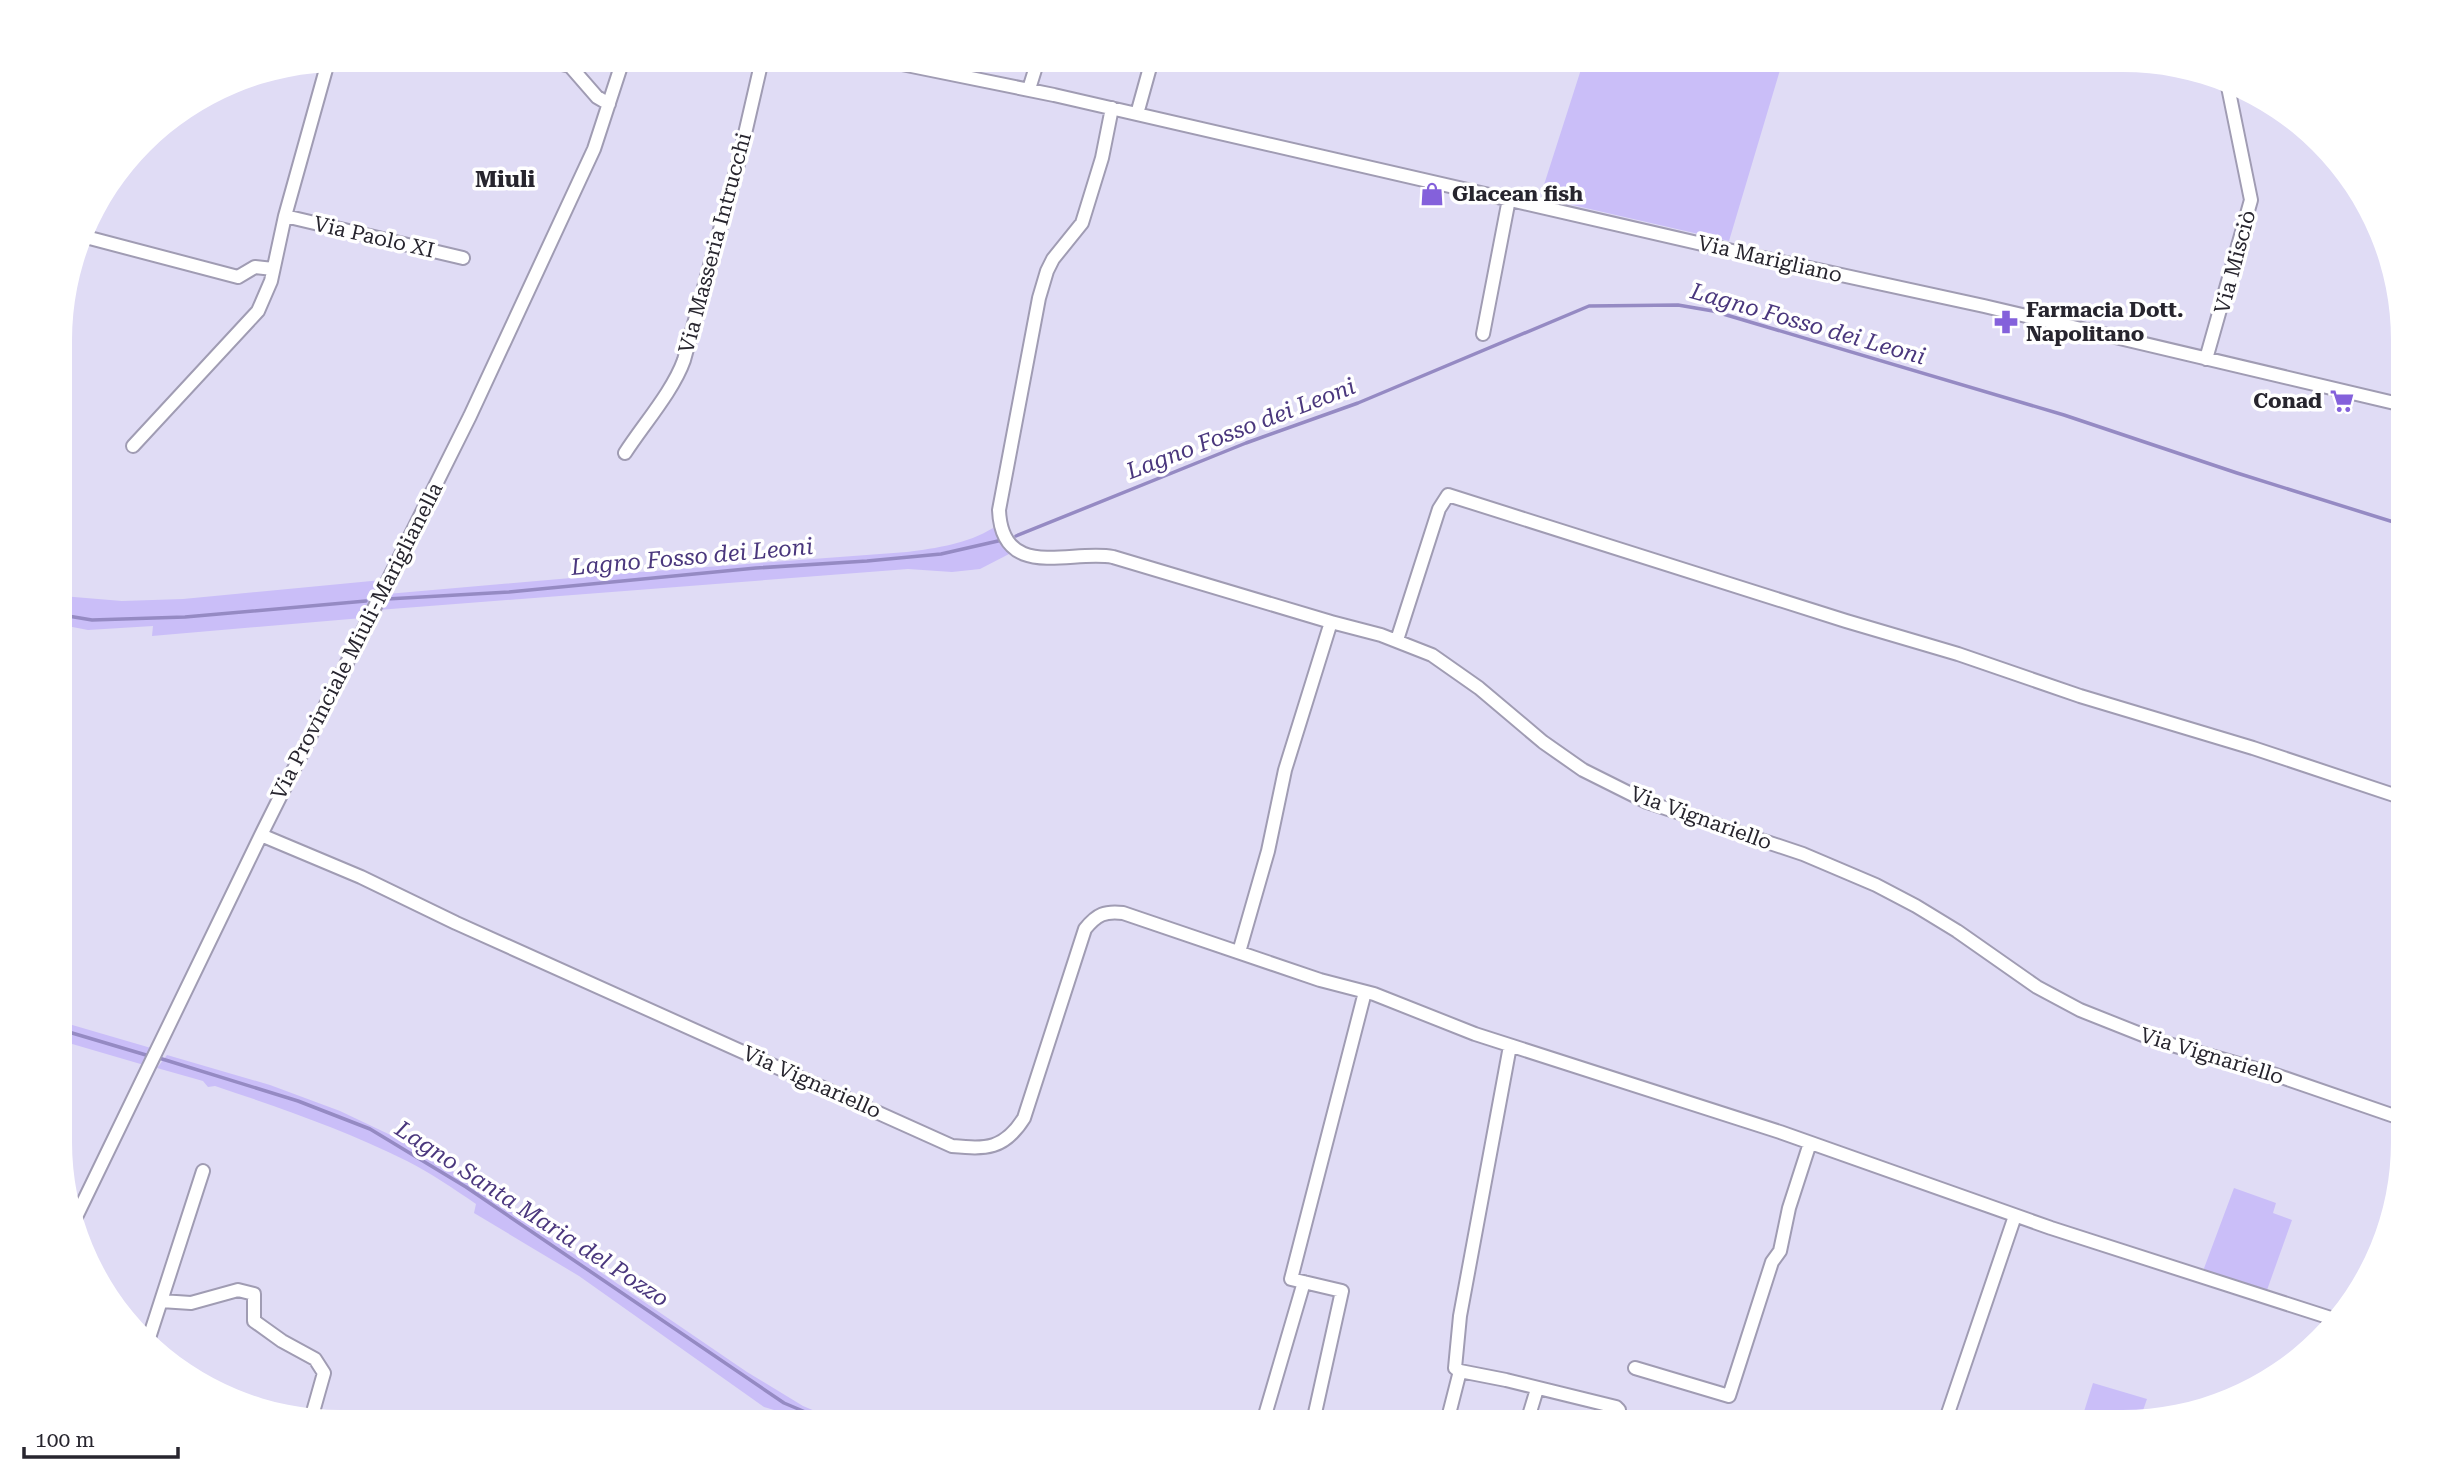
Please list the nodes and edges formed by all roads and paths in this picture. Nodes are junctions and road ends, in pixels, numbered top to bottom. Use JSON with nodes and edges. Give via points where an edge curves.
{"nodes":[{"id":1,"x":325,"y":72,"type":"edge"},
{"id":2,"x":575,"y":72,"type":"edge"},
{"id":3,"x":619,"y":72,"type":"edge"},
{"id":4,"x":759,"y":72,"type":"edge"},
{"id":5,"x":943,"y":72,"type":"edge"},
{"id":6,"x":1034,"y":72,"type":"edge"},
{"id":7,"x":1149,"y":72,"type":"edge"},
{"id":8,"x":1029,"y":89,"type":"junction"},
{"id":9,"x":2229,"y":93,"type":"edge"},
{"id":10,"x":609,"y":104,"type":"junction"},
{"id":11,"x":1112,"y":108,"type":"junction"},
{"id":12,"x":1137,"y":114,"type":"junction"},
{"id":13,"x":1509,"y":199,"type":"junction"},
{"id":14,"x":285,"y":216,"type":"junction"},
{"id":15,"x":91,"y":238,"type":"edge"},
{"id":16,"x":463,"y":258,"type":"dead end"},
{"id":17,"x":273,"y":269,"type":"junction"},
{"id":18,"x":1483,"y":334,"type":"dead end"},
{"id":19,"x":2206,"y":359,"type":"junction"},
{"id":20,"x":2391,"y":402,"type":"edge"},
{"id":21,"x":133,"y":446,"type":"dead end"},
{"id":22,"x":625,"y":453,"type":"dead end"},
{"id":23,"x":1331,"y":622,"type":"junction"},
{"id":24,"x":1397,"y":640,"type":"junction"},
{"id":25,"x":2391,"y":794,"type":"edge"},
{"id":26,"x":261,"y":835,"type":"junction"},
{"id":27,"x":1239,"y":952,"type":"junction"},
{"id":28,"x":1365,"y":992,"type":"junction"},
{"id":29,"x":1510,"y":1046,"type":"junction"},
{"id":30,"x":2391,"y":1114,"type":"edge"},
{"id":31,"x":1810,"y":1143,"type":"junction"},
{"id":32,"x":203,"y":1171,"type":"dead end"},
{"id":33,"x":80,"y":1208,"type":"edge"},
{"id":34,"x":2015,"y":1216,"type":"junction"},
{"id":35,"x":1304,"y":1282,"type":"junction"},
{"id":36,"x":161,"y":1301,"type":"junction"},
{"id":37,"x":2327,"y":1317,"type":"edge"},
{"id":38,"x":147,"y":1329,"type":"edge"},
{"id":39,"x":1635,"y":1368,"type":"dead end"},
{"id":40,"x":1460,"y":1371,"type":"junction"},
{"id":41,"x":1537,"y":1389,"type":"junction"},
{"id":42,"x":314,"y":1409,"type":"edge"},
{"id":43,"x":1267,"y":1410,"type":"edge"},
{"id":44,"x":1315,"y":1410,"type":"edge"},
{"id":45,"x":1450,"y":1410,"type":"edge"},
{"id":46,"x":1531,"y":1410,"type":"edge"},
{"id":47,"x":1619,"y":1410,"type":"edge"},
{"id":48,"x":1949,"y":1410,"type":"edge"}],
"edges":[{"from":1,"to":14,"type":"street"},
{"from":2,"to":10,"type":"street"},
{"from":3,"to":10,"type":"street","name":"Via Provinciale Miuli-Mariglianella"},
{"from":4,"to":22,"type":"street","name":"Via Masseria Intrucchi","via":[[681,370]]},
{"from":5,"to":8,"type":"street","name":"Via Marigliano"},
{"from":6,"to":8,"type":"street"},
{"from":7,"to":12,"type":"street"},
{"from":8,"to":11,"type":"street","name":"Via Marigliano"},
{"from":9,"to":19,"type":"street","name":"Via Misciò","via":[[2250,212]]},
{"from":10,"to":26,"type":"street","name":"Via Provinciale Miuli-Mariglianella","via":[[594,149],[481,392]]},
{"from":11,"to":12,"type":"street","name":"Via Marigliano"},
{"from":11,"to":23,"type":"street","name":"Via Vignariello","via":[[1082,223],[1047,271],[1035,316],[999,510],[1004,535],[1030,557],[1113,557]]},
{"from":12,"to":13,"type":"street","name":"Via Marigliano"},
{"from":13,"to":18,"type":"street"},
{"from":13,"to":19,"type":"street","name":"Via Marigliano"},
{"from":14,"to":16,"type":"street","name":"Via Paolo XI"},
{"from":14,"to":17,"type":"street"},
{"from":15,"to":17,"type":"street","via":[[238,277],[254,267]]},
{"from":17,"to":21,"type":"street","via":[[258,311]]},
{"from":19,"to":20,"type":"street","name":"Via Marigliano"},
{"from":23,"to":24,"type":"street","name":"Via Vignariello"},
{"from":23,"to":27,"type":"street","via":[[1285,770]]},
{"from":24,"to":25,"type":"street","via":[[1439,509],[1448,495]]},
{"from":24,"to":30,"type":"street","name":"Via Vignariello","via":[[1444,662],[1583,770],[1647,802],[1803,854],[1876,885],[2080,1010],[2158,1041]]},
{"from":26,"to":27,"type":"street","name":"Via Vignariello","via":[[952,1146],[985,1149],[1001,1143],[1024,1118],[1086,929],[1095,916],[1123,913]]},
{"from":26,"to":33,"type":"street","name":"Via Provinciale Miuli-Mariglianella"},
{"from":27,"to":28,"type":"street","name":"Via Vignariello"},
{"from":28,"to":29,"type":"street","name":"Via Vignariello"},
{"from":28,"to":35,"type":"street","via":[[1291,1279]]},
{"from":29,"to":31,"type":"street","name":"Via Vignariello"},
{"from":29,"to":40,"type":"street","via":[[1460,1316],[1455,1367]]},
{"from":31,"to":34,"type":"street","name":"Via Vignariello"},
{"from":31,"to":39,"type":"street","via":[[1780,1251],[1772,1262],[1729,1396]]},
{"from":32,"to":36,"type":"street"},
{"from":34,"to":37,"type":"street","name":"Via Vignariello"},
{"from":34,"to":48,"type":"street"},
{"from":35,"to":43,"type":"street"},
{"from":35,"to":44,"type":"street","via":[[1342,1291]]},
{"from":36,"to":38,"type":"street"},
{"from":36,"to":42,"type":"street","via":[[191,1303],[238,1290],[254,1294],[254,1321],[322,1366],[324,1379]]},
{"from":40,"to":41,"type":"street"},
{"from":40,"to":45,"type":"street"},
{"from":41,"to":46,"type":"street"},
{"from":41,"to":47,"type":"street"}]}
